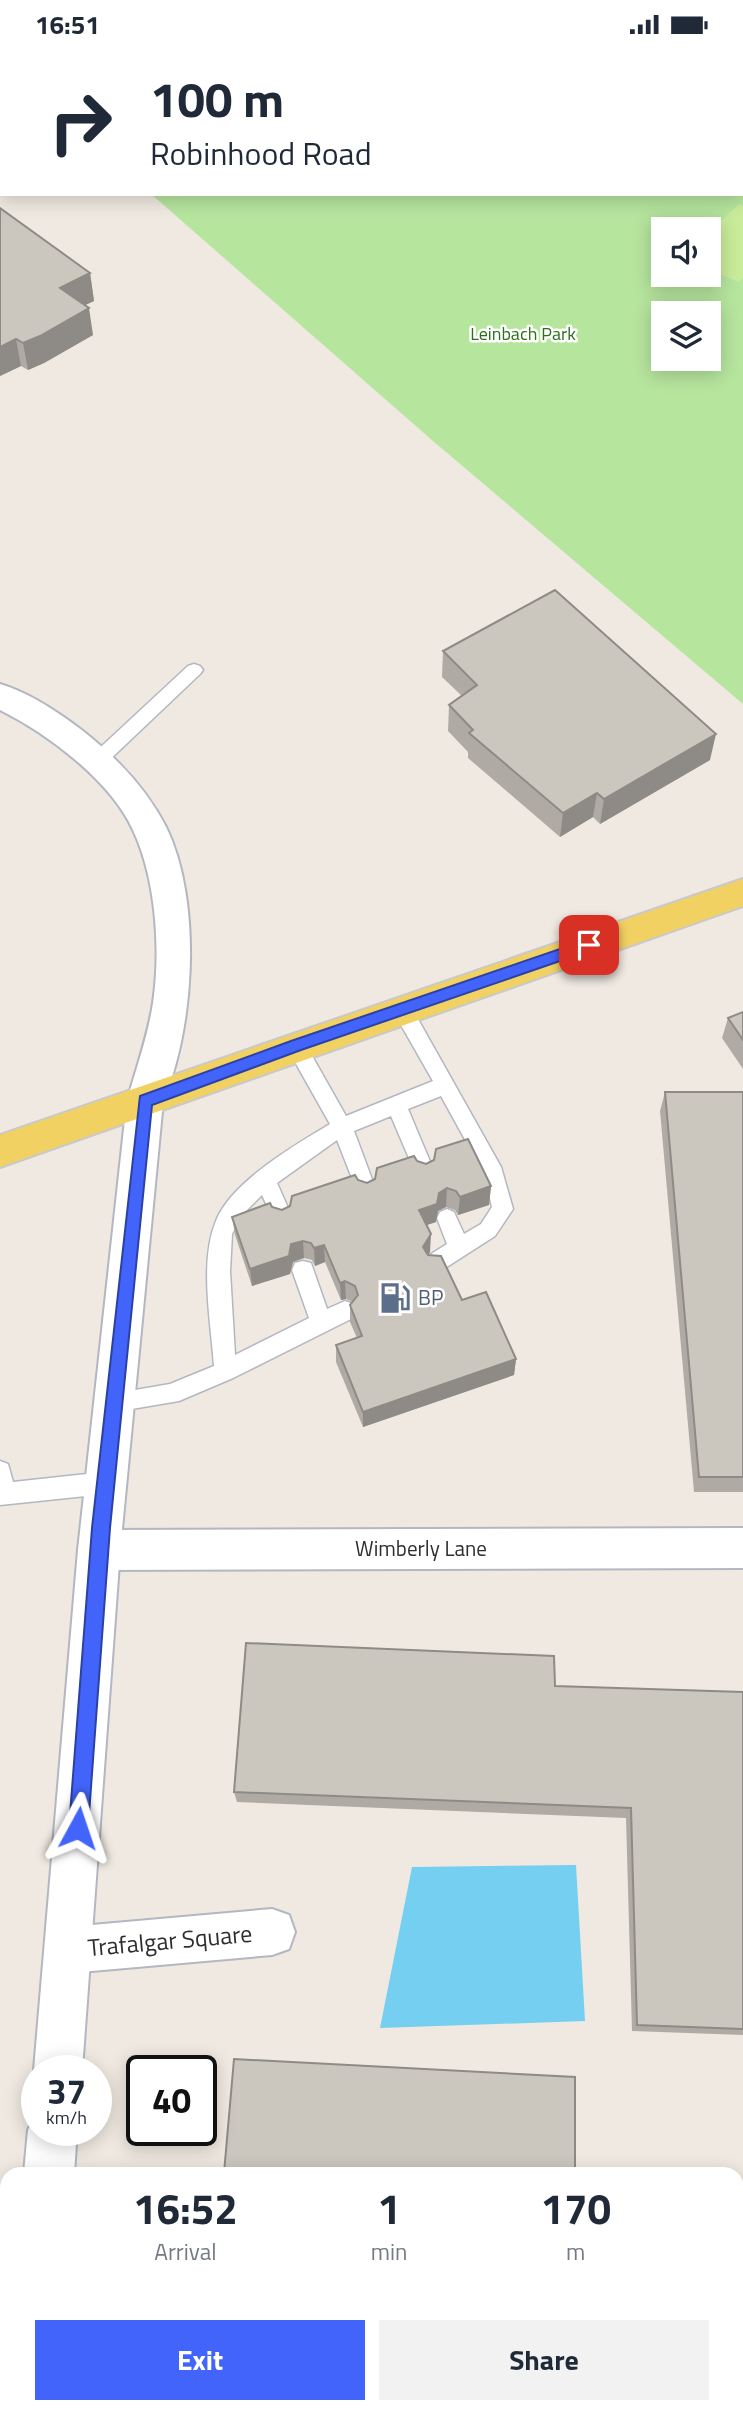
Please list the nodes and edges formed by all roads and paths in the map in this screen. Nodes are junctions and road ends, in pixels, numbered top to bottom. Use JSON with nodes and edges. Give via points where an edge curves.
{"nodes":[{"id":1,"x":194,"y":670,"type":"dead end"},
{"id":2,"x":0,"y":697,"type":"edge"},
{"id":3,"x":96,"y":762,"type":"junction"},
{"id":4,"x":743,"y":892,"type":"edge"},
{"id":5,"x":403,"y":1011,"type":"junction"},
{"id":6,"x":296,"y":1046,"type":"junction"},
{"id":7,"x":445,"y":1085,"type":"junction"},
{"id":8,"x":145,"y":1101,"type":"junction"},
{"id":9,"x":397,"y":1106,"type":"junction"},
{"id":10,"x":342,"y":1127,"type":"junction"},
{"id":11,"x":0,"y":1151,"type":"edge"},
{"id":12,"x":424,"y":1171,"type":"edge"},
{"id":13,"x":266,"y":1181,"type":"junction"},
{"id":14,"x":366,"y":1190,"type":"edge"},
{"id":15,"x":282,"y":1217,"type":"edge"},
{"id":16,"x":447,"y":1218,"type":"edge"},
{"id":17,"x":460,"y":1249,"type":"junction"},
{"id":18,"x":435,"y":1263,"type":"edge"},
{"id":19,"x":303,"y":1270,"type":"edge"},
{"id":20,"x":345,"y":1311,"type":"edge"},
{"id":21,"x":321,"y":1322,"type":"junction"},
{"id":22,"x":225,"y":1371,"type":"junction"},
{"id":23,"x":114,"y":1402,"type":"junction"},
{"id":24,"x":105,"y":1483,"type":"junction"},
{"id":25,"x":1,"y":1486,"type":"edge"},
{"id":26,"x":743,"y":1548,"type":"edge"},
{"id":27,"x":99,"y":1551,"type":"junction"},
{"id":28,"x":272,"y":1932,"type":"dead end"},
{"id":29,"x":69,"y":1950,"type":"junction"},
{"id":30,"x":59,"y":2055,"type":"edge"},
{"id":31,"x":52,"y":2146,"type":"edge"},
{"id":32,"x":50,"y":2167,"type":"edge"}],
"edges":[{"from":1,"to":3,"type":"lane"},
{"from":2,"to":3,"type":"street","via":[[62,731]]},
{"from":3,"to":8,"type":"street","via":[[134,802],[150,829],[164,875],[172,994]]},
{"from":4,"to":5,"type":"main road"},
{"from":5,"to":6,"type":"main road"},
{"from":5,"to":7,"type":"lane"},
{"from":6,"to":8,"type":"main road"},
{"from":6,"to":10,"type":"lane"},
{"from":7,"to":9,"type":"lane"},
{"from":7,"to":17,"type":"lane","via":[[494,1173],[503,1209],[488,1230]]},
{"from":8,"to":11,"type":"main road"},
{"from":8,"to":23,"type":"street"},
{"from":9,"to":10,"type":"lane"},
{"from":9,"to":12,"type":"lane"},
{"from":10,"to":13,"type":"lane"},
{"from":10,"to":14,"type":"lane"},
{"from":13,"to":15,"type":"lane"},
{"from":13,"to":22,"type":"lane","via":[[226,1221],[219,1243]]},
{"from":16,"to":17,"type":"lane"},
{"from":17,"to":18,"type":"lane"},
{"from":19,"to":21,"type":"lane"},
{"from":20,"to":21,"type":"lane"},
{"from":21,"to":22,"type":"lane"},
{"from":22,"to":23,"type":"lane","via":[[172,1394]]},
{"from":23,"to":24,"type":"street"},
{"from":24,"to":25,"type":"lane"},
{"from":24,"to":27,"type":"street"},
{"from":26,"to":27,"type":"street","name":"Wimberly Lane"},
{"from":27,"to":29,"type":"street"},
{"from":28,"to":29,"type":"street","name":"Trafalgar Square"},
{"from":29,"to":30,"type":"street"},
{"from":31,"to":32,"type":"street"}]}
